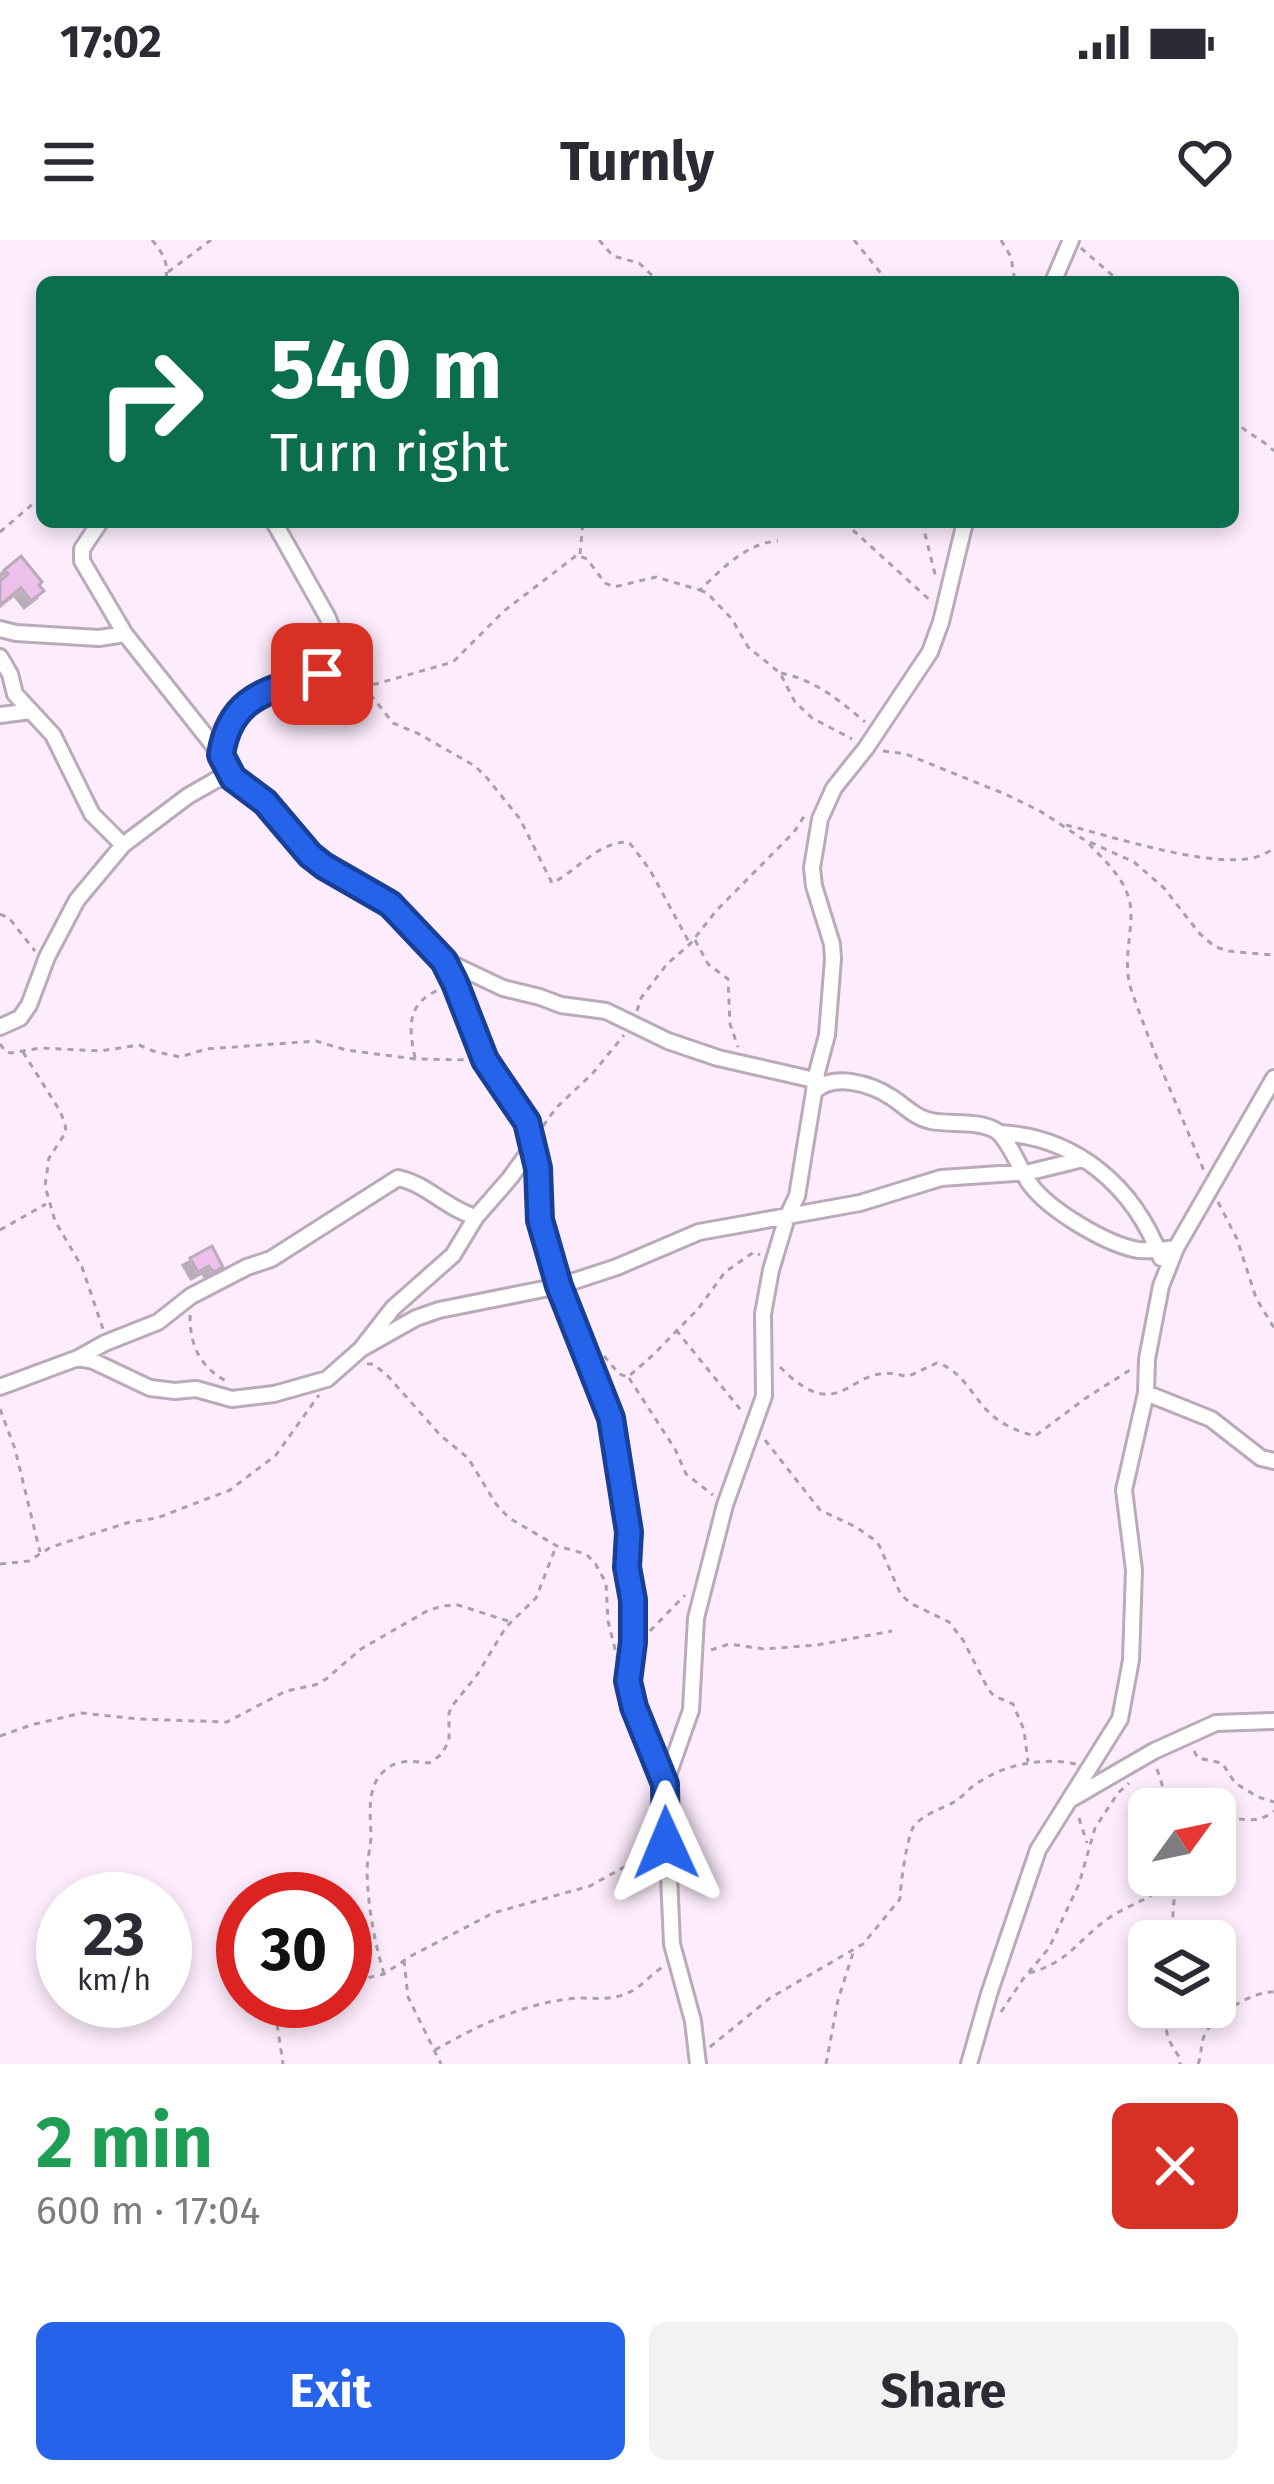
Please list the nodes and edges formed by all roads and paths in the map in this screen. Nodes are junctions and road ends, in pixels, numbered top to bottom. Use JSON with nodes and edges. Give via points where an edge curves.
{"nodes":[{"id":1,"x":152,"y":240,"type":"edge"},
{"id":2,"x":211,"y":240,"type":"edge"},
{"id":3,"x":599,"y":240,"type":"edge"},
{"id":4,"x":854,"y":240,"type":"edge"},
{"id":5,"x":1001,"y":240,"type":"edge"},
{"id":6,"x":1071,"y":240,"type":"edge"},
{"id":7,"x":168,"y":272,"type":"junction"},
{"id":8,"x":167,"y":276,"type":"edge"},
{"id":9,"x":653,"y":276,"type":"edge"},
{"id":10,"x":883,"y":276,"type":"edge"},
{"id":11,"x":1015,"y":276,"type":"edge"},
{"id":12,"x":1056,"y":276,"type":"edge"},
{"id":13,"x":1113,"y":276,"type":"edge"},
{"id":14,"x":1239,"y":426,"type":"edge"},
{"id":15,"x":1274,"y":451,"type":"edge"},
{"id":16,"x":36,"y":501,"type":"edge"},
{"id":17,"x":1,"y":518,"type":"edge"},
{"id":18,"x":8,"y":524,"type":"junction"},
{"id":19,"x":96,"y":528,"type":"edge"},
{"id":20,"x":277,"y":528,"type":"edge"},
{"id":21,"x":582,"y":528,"type":"edge"},
{"id":22,"x":851,"y":528,"type":"edge"},
{"id":23,"x":924,"y":528,"type":"edge"},
{"id":24,"x":964,"y":528,"type":"edge"},
{"id":25,"x":0,"y":532,"type":"edge"},
{"id":26,"x":778,"y":541,"type":"dead end"},
{"id":27,"x":580,"y":556,"type":"junction"},
{"id":28,"x":936,"y":576,"type":"dead end"},
{"id":29,"x":700,"y":590,"type":"junction"},
{"id":30,"x":943,"y":612,"type":"junction"},
{"id":31,"x":0,"y":628,"type":"edge"},
{"id":32,"x":125,"y":634,"type":"junction"},
{"id":33,"x":0,"y":657,"type":"edge"},
{"id":34,"x":780,"y":673,"type":"junction"},
{"id":35,"x":322,"y":674,"type":"junction"},
{"id":36,"x":362,"y":683,"type":"junction"},
{"id":37,"x":31,"y":711,"type":"junction"},
{"id":38,"x":0,"y":715,"type":"edge"},
{"id":39,"x":876,"y":730,"type":"junction"},
{"id":40,"x":866,"y":748,"type":"junction"},
{"id":41,"x":221,"y":755,"type":"junction"},
{"id":42,"x":233,"y":778,"type":"junction"},
{"id":43,"x":830,"y":796,"type":"junction"},
{"id":44,"x":1058,"y":823,"type":"junction"},
{"id":45,"x":1083,"y":838,"type":"junction"},
{"id":46,"x":123,"y":845,"type":"junction"},
{"id":47,"x":1274,"y":849,"type":"edge"},
{"id":48,"x":0,"y":914,"type":"edge"},
{"id":49,"x":694,"y":938,"type":"junction"},
{"id":50,"x":690,"y":944,"type":"junction"},
{"id":51,"x":1274,"y":955,"type":"edge"},
{"id":52,"x":47,"y":957,"type":"junction"},
{"id":53,"x":444,"y":961,"type":"junction"},
{"id":54,"x":455,"y":983,"type":"junction"},
{"id":55,"x":630,"y":1024,"type":"junction"},
{"id":56,"x":0,"y":1027,"type":"edge"},
{"id":57,"x":0,"y":1044,"type":"edge"},
{"id":58,"x":23,"y":1052,"type":"junction"},
{"id":59,"x":415,"y":1060,"type":"junction"},
{"id":60,"x":485,"y":1060,"type":"junction"},
{"id":61,"x":749,"y":1063,"type":"junction"},
{"id":62,"x":1274,"y":1078,"type":"edge"},
{"id":63,"x":814,"y":1086,"type":"junction"},
{"id":64,"x":1000,"y":1133,"type":"junction"},
{"id":65,"x":534,"y":1143,"type":"junction"},
{"id":66,"x":1083,"y":1159,"type":"junction"},
{"id":67,"x":1023,"y":1173,"type":"junction"},
{"id":68,"x":1210,"y":1187,"type":"junction"},
{"id":69,"x":49,"y":1203,"type":"junction"},
{"id":70,"x":476,"y":1217,"type":"junction"},
{"id":71,"x":787,"y":1217,"type":"junction"},
{"id":72,"x":0,"y":1229,"type":"edge"},
{"id":73,"x":1176,"y":1248,"type":"junction"},
{"id":74,"x":1159,"y":1251,"type":"junction"},
{"id":75,"x":771,"y":1270,"type":"junction"},
{"id":76,"x":1164,"y":1277,"type":"junction"},
{"id":77,"x":559,"y":1286,"type":"junction"},
{"id":78,"x":190,"y":1296,"type":"junction"},
{"id":79,"x":1274,"y":1328,"type":"edge"},
{"id":80,"x":676,"y":1330,"type":"junction"},
{"id":81,"x":105,"y":1343,"type":"junction"},
{"id":82,"x":582,"y":1343,"type":"junction"},
{"id":83,"x":763,"y":1348,"type":"junction"},
{"id":84,"x":361,"y":1349,"type":"junction"},
{"id":85,"x":78,"y":1358,"type":"junction"},
{"id":86,"x":1147,"y":1359,"type":"junction"},
{"id":87,"x":349,"y":1362,"type":"junction"},
{"id":88,"x":628,"y":1376,"type":"junction"},
{"id":89,"x":327,"y":1379,"type":"junction"},
{"id":90,"x":230,"y":1383,"type":"dead end"},
{"id":91,"x":0,"y":1387,"type":"edge"},
{"id":92,"x":1146,"y":1394,"type":"junction"},
{"id":93,"x":0,"y":1409,"type":"edge"},
{"id":94,"x":755,"y":1427,"type":"junction"},
{"id":95,"x":1274,"y":1461,"type":"edge"},
{"id":96,"x":725,"y":1505,"type":"junction"},
{"id":97,"x":557,"y":1546,"type":"junction"},
{"id":98,"x":41,"y":1555,"type":"junction"},
{"id":99,"x":0,"y":1564,"type":"edge"},
{"id":100,"x":10,"y":1565,"type":"junction"},
{"id":101,"x":0,"y":1573,"type":"edge"},
{"id":102,"x":690,"y":1589,"type":"dead end"},
{"id":103,"x":511,"y":1622,"type":"junction"},
{"id":104,"x":892,"y":1631,"type":"dead end"},
{"id":105,"x":633,"y":1642,"type":"junction"},
{"id":106,"x":617,"y":1657,"type":"dead end"},
{"id":107,"x":695,"y":1662,"type":"junction"},
{"id":108,"x":1274,"y":1721,"type":"edge"},
{"id":109,"x":0,"y":1736,"type":"edge"},
{"id":110,"x":1188,"y":1747,"type":"dead end"},
{"id":111,"x":1028,"y":1762,"type":"junction"},
{"id":112,"x":1158,"y":1766,"type":"dead end"},
{"id":113,"x":1089,"y":1767,"type":"junction"},
{"id":114,"x":1136,"y":1778,"type":"dead end"},
{"id":115,"x":665,"y":1784,"type":"junction"},
{"id":116,"x":1162,"y":1788,"type":"edge"},
{"id":117,"x":1069,"y":1800,"type":"junction"},
{"id":118,"x":1274,"y":1802,"type":"edge"},
{"id":119,"x":1274,"y":1810,"type":"edge"},
{"id":120,"x":1236,"y":1818,"type":"edge"},
{"id":121,"x":653,"y":1828,"type":"dead end"},
{"id":122,"x":1088,"y":1846,"type":"junction"},
{"id":123,"x":1153,"y":1896,"type":"edge"},
{"id":124,"x":854,"y":1952,"type":"junction"},
{"id":125,"x":404,"y":1960,"type":"junction"},
{"id":126,"x":677,"y":1960,"type":"junction"},
{"id":127,"x":1029,"y":1973,"type":"junction"},
{"id":128,"x":384,"y":1974,"type":"junction"},
{"id":129,"x":372,"y":1977,"type":"edge"},
{"id":130,"x":1274,"y":1992,"type":"edge"},
{"id":131,"x":278,"y":2028,"type":"edge"},
{"id":132,"x":1166,"y":2028,"type":"edge"},
{"id":133,"x":976,"y":2041,"type":"junction"},
{"id":134,"x":435,"y":2050,"type":"junction"},
{"id":135,"x":698,"y":2062,"type":"edge"},
{"id":136,"x":283,"y":2064,"type":"edge"},
{"id":137,"x":441,"y":2064,"type":"edge"},
{"id":138,"x":826,"y":2064,"type":"edge"},
{"id":139,"x":970,"y":2064,"type":"edge"},
{"id":140,"x":1180,"y":2064,"type":"edge"},
{"id":141,"x":1198,"y":2064,"type":"edge"}],
"edges":[{"from":1,"to":7,"type":"path"},
{"from":2,"to":7,"type":"path"},
{"from":3,"to":9,"type":"path"},
{"from":4,"to":10,"type":"path"},
{"from":5,"to":11,"type":"path"},
{"from":6,"to":12,"type":"street"},
{"from":6,"to":13,"type":"path"},
{"from":7,"to":8,"type":"path"},
{"from":14,"to":15,"type":"path"},
{"from":16,"to":18,"type":"path"},
{"from":17,"to":18,"type":"path"},
{"from":18,"to":25,"type":"path"},
{"from":19,"to":32,"type":"street","via":[[82,561]]},
{"from":20,"to":35,"type":"street","via":[[332,628]]},
{"from":21,"to":27,"type":"path"},
{"from":22,"to":30,"type":"path"},
{"from":23,"to":28,"type":"path"},
{"from":24,"to":30,"type":"street"},
{"from":26,"to":29,"type":"path","via":[[757,544]]},
{"from":27,"to":29,"type":"path","via":[[614,587],[656,577]]},
{"from":27,"to":36,"type":"path","via":[[514,602],[453,662]]},
{"from":29,"to":34,"type":"path"},
{"from":30,"to":39,"type":"street","via":[[929,652]]},
{"from":31,"to":32,"type":"street"},
{"from":32,"to":41,"type":"street"},
{"from":33,"to":37,"type":"street"},
{"from":34,"to":39,"type":"path","via":[[821,688]]},
{"from":34,"to":40,"type":"path","via":[[812,718]]},
{"from":35,"to":36,"type":"path"},
{"from":35,"to":41,"type":"street","via":[[250,701],[229,723]]},
{"from":36,"to":50,"type":"path","via":[[393,723],[487,778],[520,819],[552,883],[590,854],[632,844]]},
{"from":37,"to":38,"type":"street"},
{"from":37,"to":46,"type":"street","via":[[53,735],[92,814]]},
{"from":39,"to":40,"type":"street"},
{"from":40,"to":43,"type":"street"},
{"from":40,"to":44,"type":"path","via":[[941,767]]},
{"from":41,"to":42,"type":"street"},
{"from":42,"to":46,"type":"street","via":[[188,796]]},
{"from":42,"to":53,"type":"street","via":[[310,855],[390,904]]},
{"from":43,"to":49,"type":"path"},
{"from":43,"to":63,"type":"street","via":[[812,868],[833,959]]},
{"from":44,"to":45,"type":"path"},
{"from":44,"to":47,"type":"path","via":[[1224,859]]},
{"from":45,"to":51,"type":"path","via":[[1152,875],[1214,946]]},
{"from":45,"to":68,"type":"path","via":[[1126,891],[1129,982]]},
{"from":46,"to":52,"type":"street","via":[[76,900]]},
{"from":48,"to":52,"type":"path"},
{"from":49,"to":50,"type":"path"},
{"from":49,"to":61,"type":"path","via":[[728,980],[730,1024]]},
{"from":50,"to":55,"type":"path","via":[[648,988]]},
{"from":52,"to":56,"type":"street","via":[[29,1006]]},
{"from":53,"to":54,"type":"street"},
{"from":53,"to":55,"type":"street","via":[[502,988],[606,1011]]},
{"from":54,"to":59,"type":"path","via":[[417,1005]]},
{"from":54,"to":60,"type":"street"},
{"from":55,"to":61,"type":"street"},
{"from":55,"to":65,"type":"path"},
{"from":57,"to":58,"type":"path"},
{"from":58,"to":59,"type":"path","via":[[139,1045],[180,1057],[307,1041]]},
{"from":58,"to":69,"type":"path","via":[[65,1124],[49,1158]]},
{"from":59,"to":60,"type":"path"},
{"from":60,"to":65,"type":"street"},
{"from":61,"to":63,"type":"street"},
{"from":62,"to":68,"type":"street"},
{"from":63,"to":64,"type":"street","via":[[876,1090],[931,1121]]},
{"from":63,"to":71,"type":"street"},
{"from":64,"to":66,"type":"street","via":[[1027,1135]]},
{"from":64,"to":67,"type":"street"},
{"from":65,"to":70,"type":"street"},
{"from":65,"to":77,"type":"street","via":[[540,1220]]},
{"from":66,"to":67,"type":"street"},
{"from":66,"to":74,"type":"street","via":[[1125,1194]]},
{"from":67,"to":71,"type":"street","via":[[941,1178]]},
{"from":67,"to":74,"type":"street","via":[[1072,1219],[1126,1247]]},
{"from":68,"to":73,"type":"street"},
{"from":68,"to":79,"type":"path"},
{"from":69,"to":72,"type":"path"},
{"from":69,"to":81,"type":"path","via":[[82,1267]]},
{"from":70,"to":78,"type":"street","via":[[398,1178],[271,1259]]},
{"from":70,"to":84,"type":"street","via":[[453,1255]]},
{"from":71,"to":75,"type":"street"},
{"from":71,"to":77,"type":"street","via":[[698,1232]]},
{"from":73,"to":74,"type":"street"},
{"from":73,"to":76,"type":"street"},
{"from":74,"to":76,"type":"street"},
{"from":75,"to":80,"type":"path","via":[[758,1253],[748,1256]]},
{"from":75,"to":83,"type":"street"},
{"from":76,"to":86,"type":"street"},
{"from":77,"to":82,"type":"street"},
{"from":77,"to":84,"type":"street","via":[[439,1310]]},
{"from":78,"to":81,"type":"street","via":[[158,1322]]},
{"from":78,"to":90,"type":"path","via":[[196,1354]]},
{"from":80,"to":88,"type":"path"},
{"from":80,"to":94,"type":"path"},
{"from":81,"to":85,"type":"street"},
{"from":82,"to":88,"type":"path"},
{"from":82,"to":105,"type":"street","via":[[611,1418],[629,1532]]},
{"from":83,"to":86,"type":"path","via":[[814,1394],[831,1395],[869,1376],[949,1366],[992,1416],[1035,1436]]},
{"from":83,"to":94,"type":"street"},
{"from":84,"to":87,"type":"street"},
{"from":85,"to":89,"type":"street","via":[[150,1388],[196,1388],[232,1399]]},
{"from":85,"to":91,"type":"street"},
{"from":86,"to":92,"type":"street"},
{"from":87,"to":89,"type":"street"},
{"from":87,"to":97,"type":"path","via":[[387,1375],[475,1466],[502,1512]]},
{"from":88,"to":96,"type":"path","via":[[692,1482]]},
{"from":89,"to":98,"type":"path","via":[[286,1444],[230,1490]]},
{"from":92,"to":95,"type":"street","via":[[1211,1419]]},
{"from":92,"to":113,"type":"street","via":[[1124,1490],[1134,1570],[1131,1660],[1120,1719]]},
{"from":93,"to":98,"type":"path"},
{"from":94,"to":96,"type":"street"},
{"from":94,"to":111,"type":"path","via":[[820,1510],[873,1539],[904,1599],[949,1622],[989,1691],[1016,1711]]},
{"from":96,"to":107,"type":"street","via":[[696,1618]]},
{"from":97,"to":103,"type":"path","via":[[536,1598]]},
{"from":97,"to":106,"type":"path","via":[[586,1554],[601,1570]]},
{"from":98,"to":100,"type":"path"},
{"from":99,"to":100,"type":"path"},
{"from":100,"to":101,"type":"path"},
{"from":102,"to":105,"type":"path"},
{"from":103,"to":109,"type":"path","via":[[458,1606],[427,1611],[326,1679],[220,1724],[82,1713]]},
{"from":103,"to":128,"type":"path","via":[[452,1706],[442,1754],[388,1767],[374,1789],[367,1865]]},
{"from":104,"to":107,"type":"path","via":[[817,1645],[729,1644]]},
{"from":105,"to":115,"type":"street","via":[[628,1681]]},
{"from":107,"to":115,"type":"street","via":[[691,1710]]},
{"from":108,"to":117,"type":"street","via":[[1216,1724]]},
{"from":110,"to":118,"type":"path"},
{"from":111,"to":113,"type":"path"},
{"from":111,"to":124,"type":"path","via":[[982,1780],[918,1822],[900,1899]]},
{"from":112,"to":116,"type":"path"},
{"from":113,"to":117,"type":"street"},
{"from":114,"to":122,"type":"path","via":[[1118,1793]]},
{"from":115,"to":126,"type":"street"},
{"from":117,"to":122,"type":"path"},
{"from":117,"to":133,"type":"street","via":[[1038,1850]]},
{"from":119,"to":120,"type":"path","via":[[1258,1821]]},
{"from":121,"to":125,"type":"path","via":[[655,1838],[637,1860],[590,1886],[493,1913]]},
{"from":122,"to":127,"type":"path","via":[[1073,1900]]},
{"from":123,"to":127,"type":"path","via":[[1100,1924],[1052,1966]]},
{"from":124,"to":135,"type":"path","via":[[770,1998]]},
{"from":124,"to":138,"type":"path"},
{"from":125,"to":128,"type":"path"},
{"from":125,"to":134,"type":"path","via":[[408,1997]]},
{"from":126,"to":134,"type":"path","via":[[621,1996],[511,2012]]},
{"from":126,"to":135,"type":"street"},
{"from":127,"to":133,"type":"path"},
{"from":128,"to":129,"type":"path"},
{"from":130,"to":141,"type":"path","via":[[1260,1992],[1207,2030]]},
{"from":131,"to":136,"type":"path"},
{"from":132,"to":140,"type":"path"},
{"from":133,"to":139,"type":"street"},
{"from":134,"to":137,"type":"path"}]}
